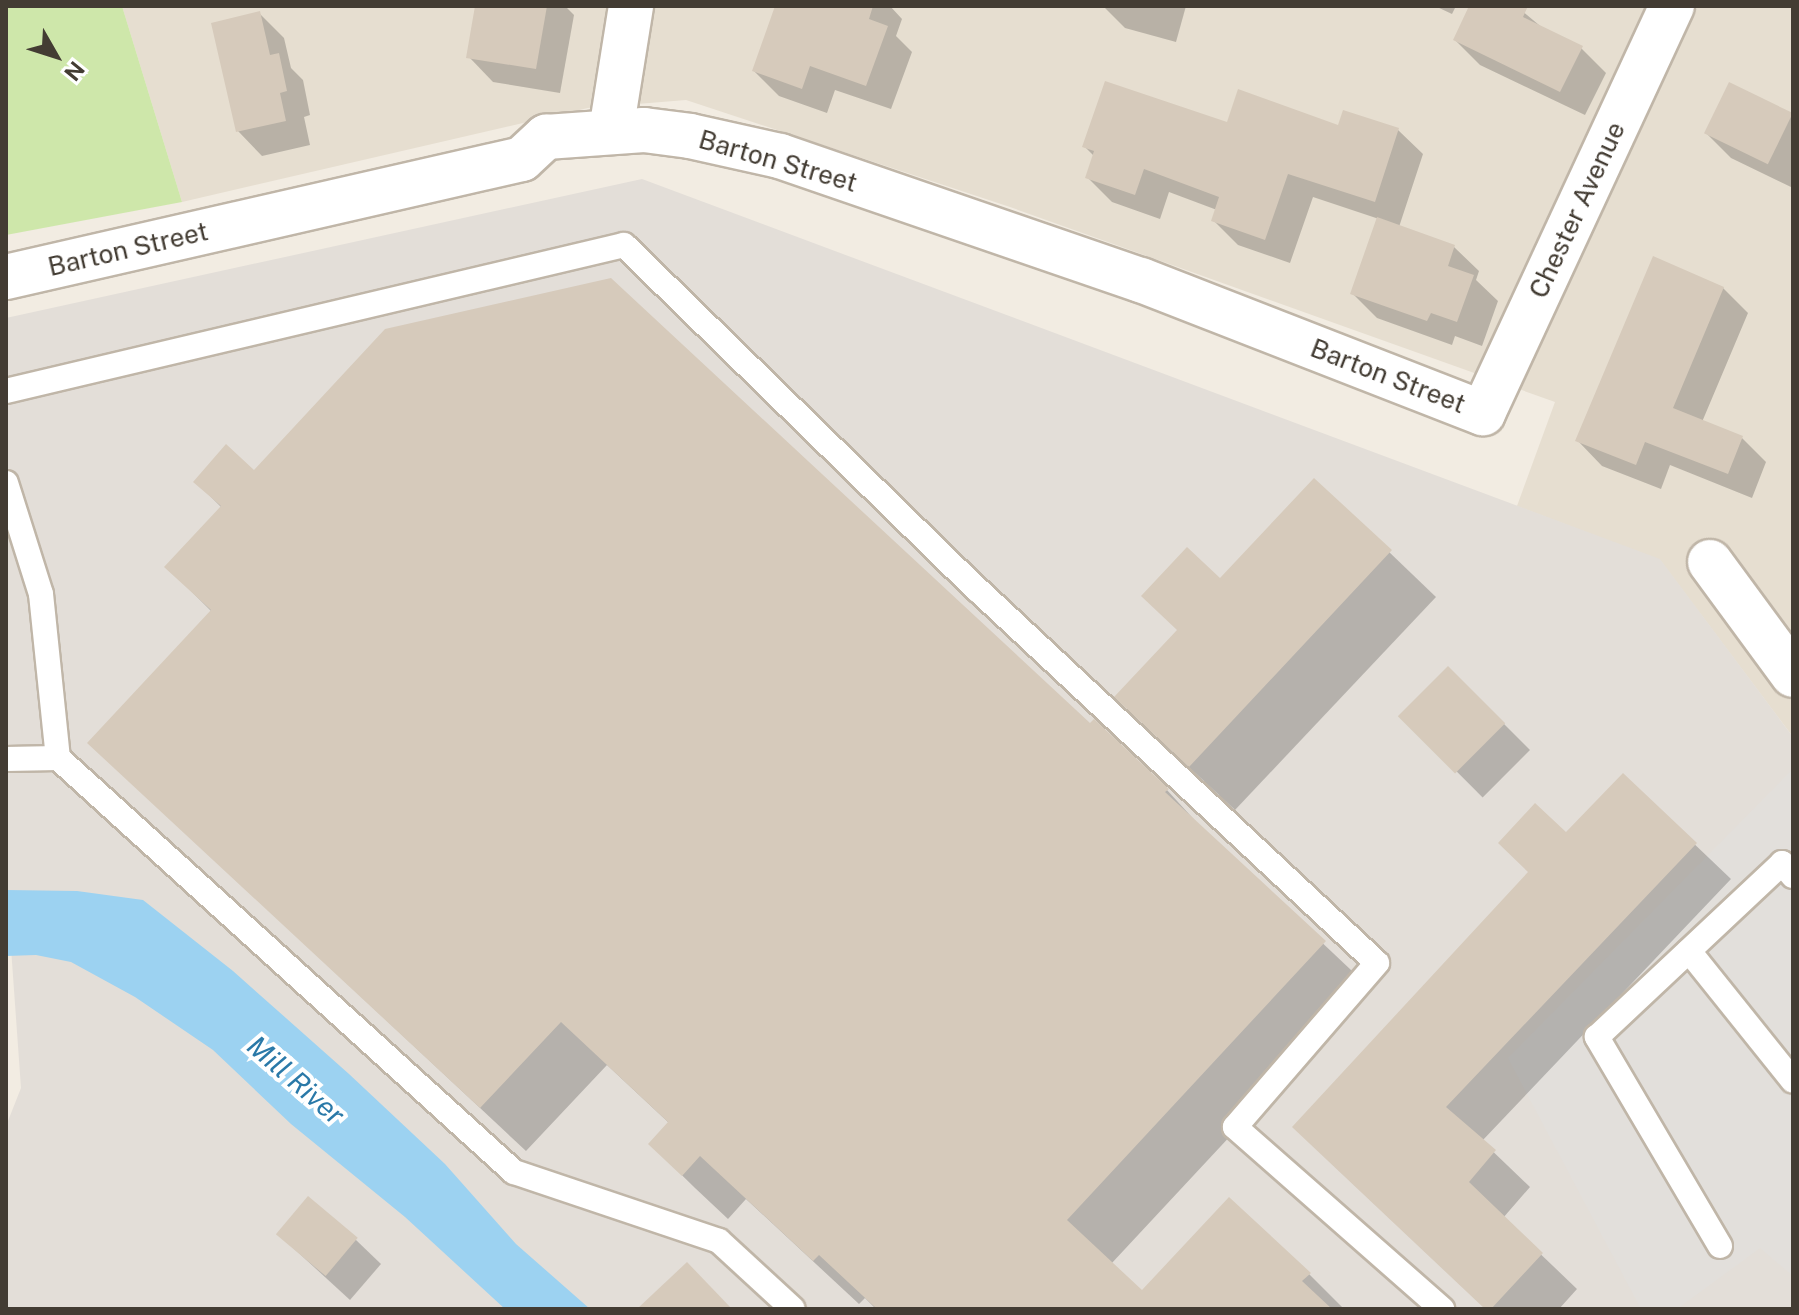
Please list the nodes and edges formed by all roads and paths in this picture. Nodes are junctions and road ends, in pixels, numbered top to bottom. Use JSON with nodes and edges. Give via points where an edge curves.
{"nodes":[{"id":1,"x":631,"y":6,"type":"edge"},
{"id":2,"x":1672,"y":6,"type":"edge"},
{"id":3,"x":611,"y":131,"type":"junction"},
{"id":4,"x":6,"y":277,"type":"edge"},
{"id":5,"x":6,"y":391,"type":"edge"},
{"id":6,"x":1483,"y":413,"type":"joint"},
{"id":7,"x":6,"y":483,"type":"edge"},
{"id":8,"x":1710,"y":562,"type":"dead end"},
{"id":9,"x":1793,"y":675,"type":"edge"},
{"id":10,"x":58,"y":758,"type":"junction"},
{"id":11,"x":6,"y":759,"type":"edge"},
{"id":12,"x":1793,"y":876,"type":"edge"},
{"id":13,"x":1689,"y":951,"type":"junction"},
{"id":14,"x":1793,"y":1081,"type":"edge"},
{"id":15,"x":1720,"y":1246,"type":"dead end"},
{"id":16,"x":793,"y":1309,"type":"edge"},
{"id":17,"x":1442,"y":1309,"type":"edge"}],
"edges":[{"from":1,"to":3,"type":"street"},
{"from":2,"to":6,"type":"street","name":"Chester Avenue"},
{"from":3,"to":4,"type":"street","name":"Barton Street","via":[[546,137],[522,159]]},
{"from":3,"to":6,"type":"street","name":"Barton Street","via":[[690,136],[780,156],[1141,280]]},
{"from":5,"to":17,"type":"lane","via":[[624,245],[978,590],[1377,963],[1235,1127]]},
{"from":7,"to":10,"type":"lane","via":[[41,594]]},
{"from":8,"to":9,"type":"street"},
{"from":10,"to":11,"type":"lane"},
{"from":10,"to":16,"type":"lane","via":[[514,1172],[719,1241]]},
{"from":12,"to":13,"type":"lane","via":[[1782,863]]},
{"from":13,"to":14,"type":"lane"},
{"from":13,"to":15,"type":"lane","via":[[1597,1037]]}]}
